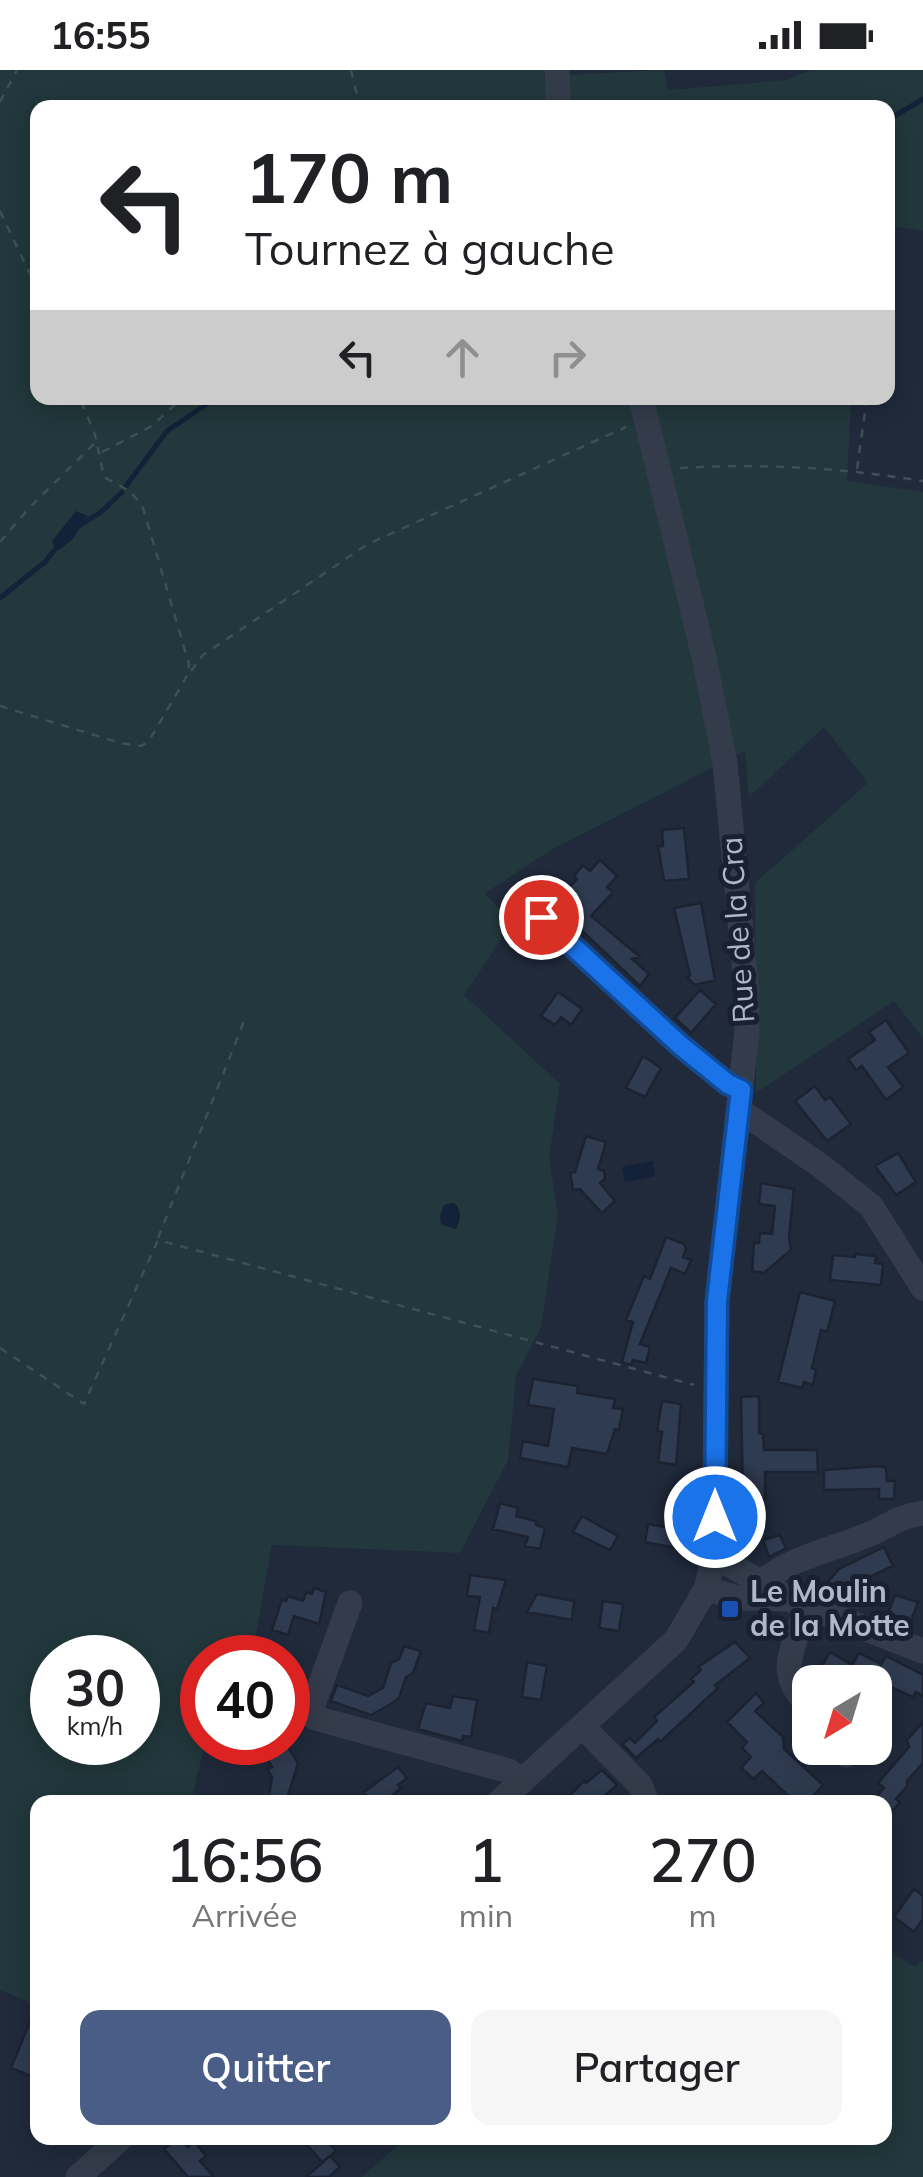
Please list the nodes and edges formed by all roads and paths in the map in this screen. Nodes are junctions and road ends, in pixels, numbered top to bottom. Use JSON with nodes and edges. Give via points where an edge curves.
{"nodes":[{"id":1,"x":16,"y":70,"type":"edge"},
{"id":2,"x":352,"y":70,"type":"edge"},
{"id":3,"x":557,"y":70,"type":"edge"},
{"id":4,"x":358,"y":100,"type":"edge"},
{"id":5,"x":559,"y":100,"type":"edge"},
{"id":6,"x":0,"y":102,"type":"edge"},
{"id":7,"x":0,"y":211,"type":"edge"},
{"id":8,"x":30,"y":274,"type":"edge"},
{"id":9,"x":83,"y":405,"type":"edge"},
{"id":10,"x":174,"y":405,"type":"edge"},
{"id":11,"x":866,"y":405,"type":"edge"},
{"id":12,"x":643,"y":408,"type":"edge"},
{"id":13,"x":97,"y":442,"type":"junction"},
{"id":14,"x":100,"y":453,"type":"junction"},
{"id":15,"x":658,"y":471,"type":"junction"},
{"id":16,"x":856,"y":471,"type":"junction"},
{"id":17,"x":923,"y":481,"type":"edge"},
{"id":18,"x":0,"y":542,"type":"edge"},
{"id":19,"x":188,"y":674,"type":"junction"},
{"id":20,"x":0,"y":706,"type":"edge"},
{"id":21,"x":541,"y":917,"type":"dead end"},
{"id":22,"x":245,"y":1019,"type":"dead end"},
{"id":23,"x":740,"y":1103,"type":"junction"},
{"id":24,"x":158,"y":1240,"type":"junction"},
{"id":25,"x":923,"y":1288,"type":"edge"},
{"id":26,"x":0,"y":1348,"type":"edge"},
{"id":27,"x":715,"y":1391,"type":"junction"},
{"id":28,"x":923,"y":1513,"type":"edge"},
{"id":29,"x":714,"y":1556,"type":"junction"},
{"id":30,"x":764,"y":1582,"type":"junction"},
{"id":31,"x":706,"y":1590,"type":"junction"},
{"id":32,"x":350,"y":1603,"type":"dead end"},
{"id":33,"x":798,"y":1603,"type":"junction"},
{"id":34,"x":923,"y":1651,"type":"edge"},
{"id":35,"x":792,"y":1688,"type":"edge"},
{"id":36,"x":584,"y":1726,"type":"junction"},
{"id":37,"x":522,"y":1782,"type":"junction"},
{"id":38,"x":506,"y":1795,"type":"edge"},
{"id":39,"x":644,"y":1795,"type":"edge"},
{"id":40,"x":112,"y":2145,"type":"edge"},
{"id":41,"x":78,"y":2177,"type":"edge"}],
"edges":[{"from":1,"to":6,"type":"path"},
{"from":2,"to":4,"type":"path"},
{"from":3,"to":5,"type":"street"},
{"from":7,"to":8,"type":"path"},
{"from":9,"to":13,"type":"path"},
{"from":10,"to":14,"type":"path","via":[[152,426]]},
{"from":11,"to":16,"type":"path"},
{"from":12,"to":15,"type":"street","name":"Rue de la Cra"},
{"from":12,"to":19,"type":"path","via":[[368,544],[203,655]]},
{"from":13,"to":14,"type":"path"},
{"from":13,"to":18,"type":"path"},
{"from":14,"to":19,"type":"path","via":[[104,477],[131,492],[143,508]]},
{"from":15,"to":16,"type":"path"},
{"from":15,"to":23,"type":"street","name":"Rue de la Cra","via":[[724,764],[746,984]]},
{"from":16,"to":17,"type":"path"},
{"from":19,"to":20,"type":"path","via":[[141,746]]},
{"from":21,"to":23,"type":"street","via":[[728,1084]]},
{"from":22,"to":24,"type":"path"},
{"from":23,"to":25,"type":"street","via":[[748,1116],[871,1206]]},
{"from":23,"to":27,"type":"street","name":"Rue de la Cra","via":[[717,1301]]},
{"from":24,"to":26,"type":"path","via":[[84,1404]]},
{"from":24,"to":27,"type":"path"},
{"from":27,"to":29,"type":"street","name":"Rue de la Cra"},
{"from":28,"to":30,"type":"street","via":[[896,1518],[780,1568]]},
{"from":29,"to":30,"type":"street"},
{"from":29,"to":31,"type":"street","name":"Rue de la Cra"},
{"from":30,"to":33,"type":"street"},
{"from":31,"to":33,"type":"street"},
{"from":31,"to":36,"type":"street","name":"Rue de la Cra","via":[[676,1640]]},
{"from":32,"to":37,"type":"street","via":[[315,1699],[315,1718],[508,1771]]},
{"from":33,"to":34,"type":"street"},
{"from":33,"to":35,"type":"street"},
{"from":36,"to":37,"type":"street","name":"Rue de la Cra"},
{"from":36,"to":39,"type":"street"},
{"from":37,"to":38,"type":"street","name":"Rue de la Cra"},
{"from":40,"to":41,"type":"street"}]}
